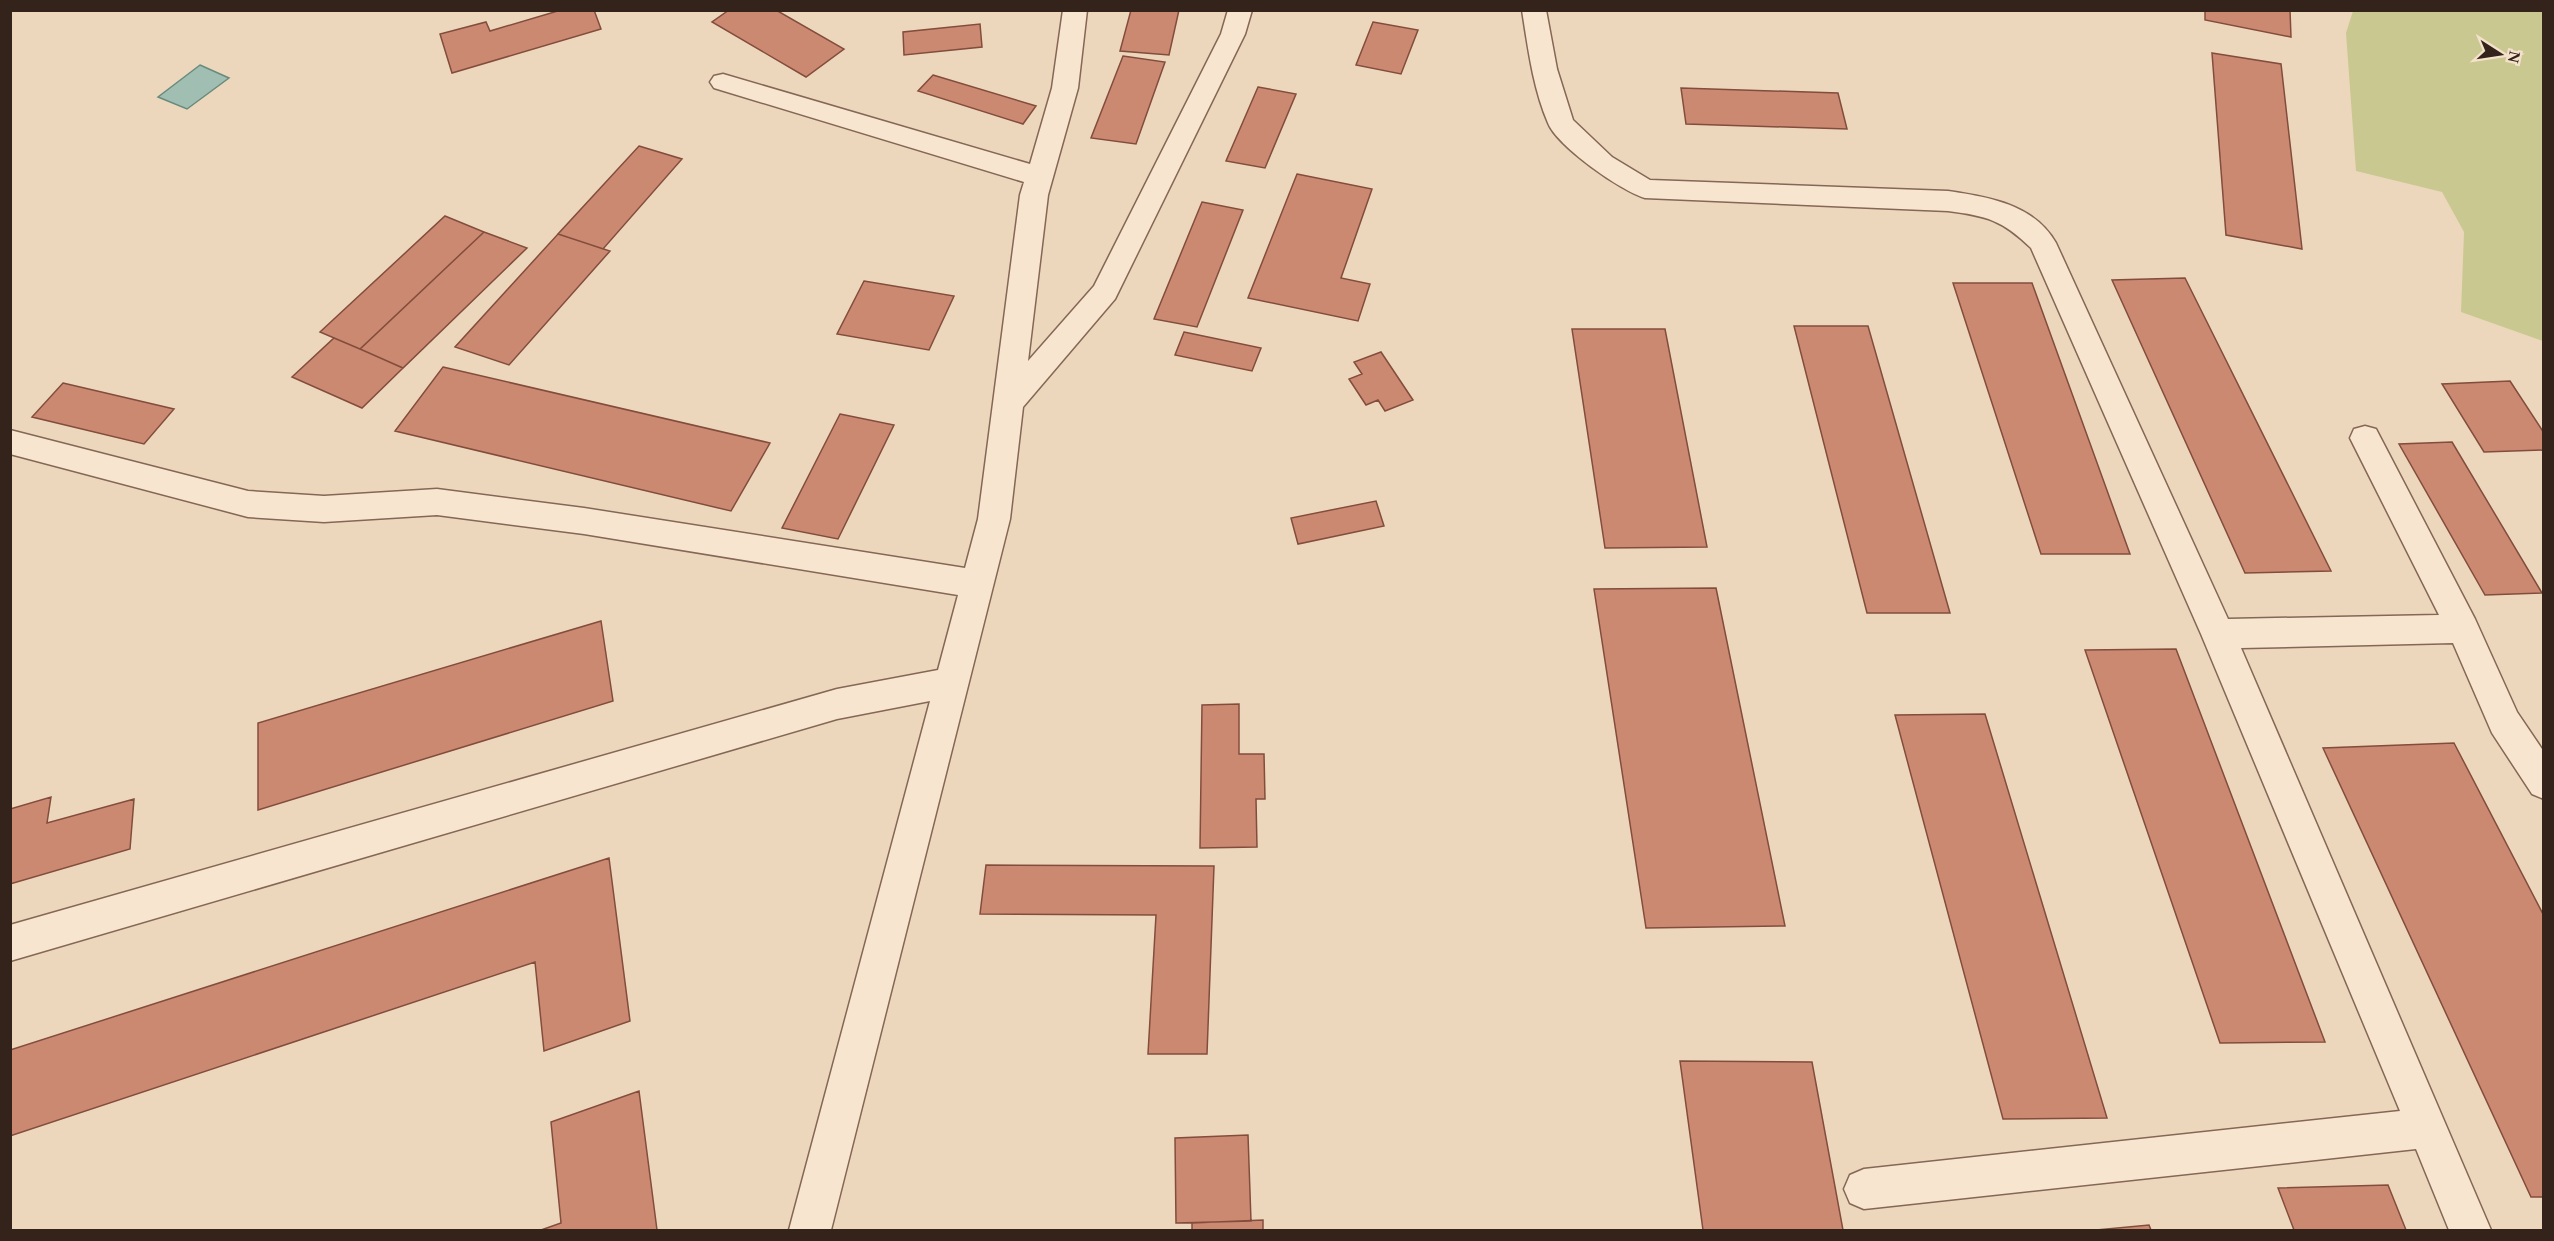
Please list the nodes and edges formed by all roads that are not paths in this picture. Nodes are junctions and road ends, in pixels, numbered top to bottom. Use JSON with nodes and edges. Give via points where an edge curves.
{"nodes":[{"id":1,"x":1075,"y":10,"type":"edge"},
{"id":2,"x":1240,"y":10,"type":"edge"},
{"id":3,"x":1534,"y":10,"type":"edge"},
{"id":4,"x":723,"y":82,"type":"dead end"},
{"id":5,"x":1040,"y":177,"type":"junction"},
{"id":6,"x":1008,"y":404,"type":"junction"},
{"id":7,"x":2366,"y":438,"type":"dead end"},
{"id":8,"x":10,"y":442,"type":"edge"},
{"id":9,"x":977,"y":584,"type":"junction"},
{"id":10,"x":2463,"y":629,"type":"junction"},
{"id":11,"x":2218,"y":634,"type":"junction"},
{"id":12,"x":952,"y":682,"type":"junction"},
{"id":13,"x":2544,"y":783,"type":"edge"},
{"id":14,"x":10,"y":943,"type":"edge"},
{"id":15,"x":2427,"y":1128,"type":"junction"},
{"id":16,"x":1863,"y":1190,"type":"dead end"},
{"id":17,"x":810,"y":1230,"type":"edge"},
{"id":18,"x":2470,"y":1230,"type":"edge"}],
"edges":[{"from":1,"to":5,"type":"street","via":[[1065,88]]},
{"from":2,"to":6,"type":"street","via":[[1233,34],[1105,292]]},
{"from":3,"to":11,"type":"street","via":[[1544,69],[1562,124],[1603,164],[1645,189],[1948,201],[1987,206],[2021,222],[2042,243]]},
{"from":4,"to":5,"type":"street"},
{"from":5,"to":6,"type":"street","via":[[1034,195]]},
{"from":6,"to":9,"type":"street","via":[[994,519]]},
{"from":7,"to":10,"type":"street"},
{"from":8,"to":9,"type":"street","via":[[248,504],[324,509],[437,502],[584,521]]},
{"from":9,"to":12,"type":"street"},
{"from":10,"to":11,"type":"street"},
{"from":10,"to":13,"type":"street","via":[[2504,722]]},
{"from":11,"to":15,"type":"street"},
{"from":12,"to":14,"type":"street","via":[[837,704]]},
{"from":12,"to":17,"type":"street"},
{"from":15,"to":16,"type":"street"},
{"from":15,"to":18,"type":"street"}]}
